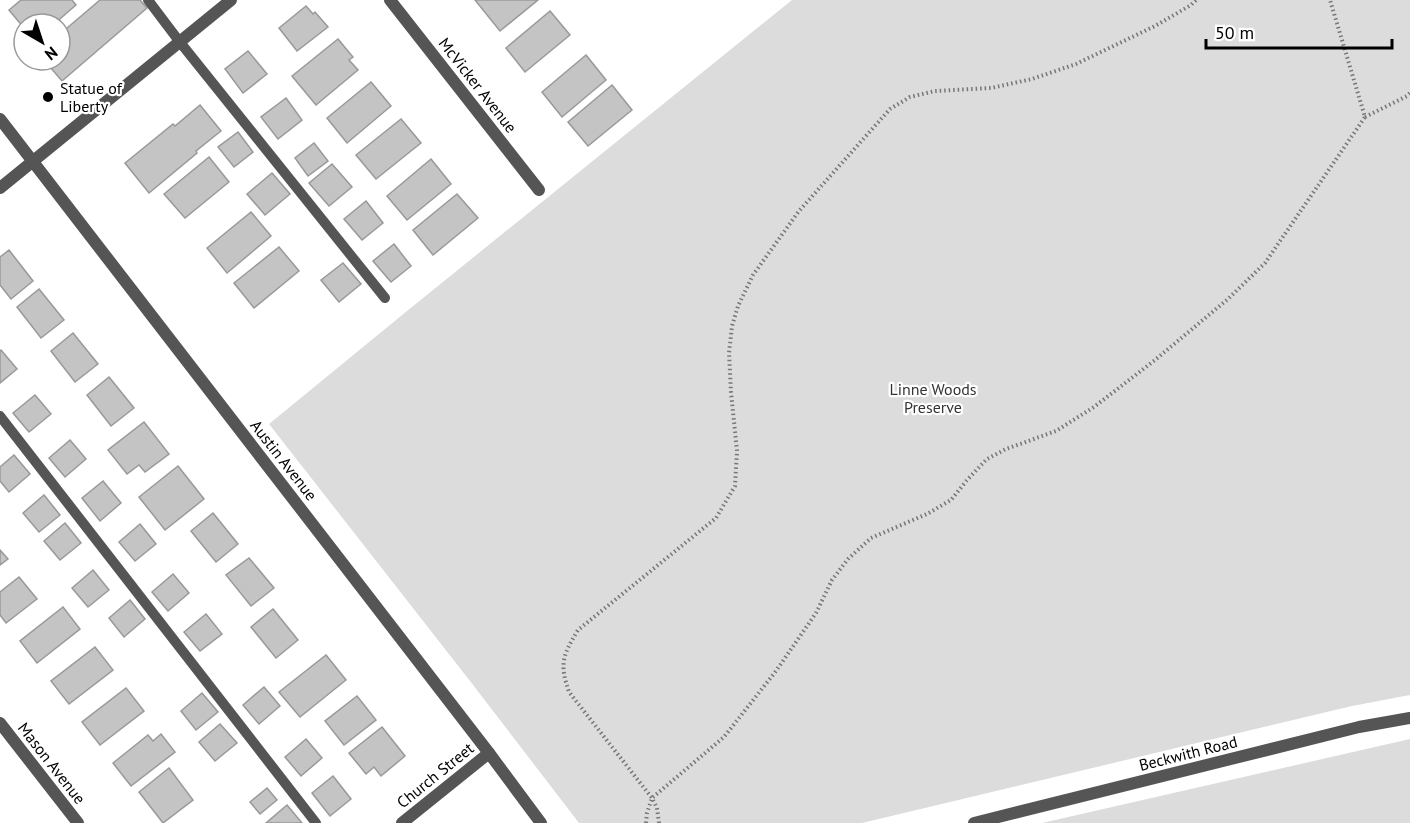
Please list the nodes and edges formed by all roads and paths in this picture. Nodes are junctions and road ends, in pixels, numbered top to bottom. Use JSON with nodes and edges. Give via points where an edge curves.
{"nodes":[{"id":1,"x":148,"y":0,"type":"edge"},
{"id":2,"x":231,"y":0,"type":"edge"},
{"id":3,"x":390,"y":0,"type":"edge"},
{"id":4,"x":1196,"y":0,"type":"edge"},
{"id":5,"x":1330,"y":0,"type":"edge"},
{"id":6,"x":179,"y":41,"type":"junction"},
{"id":7,"x":1410,"y":93,"type":"edge"},
{"id":8,"x":1365,"y":117,"type":"junction"},
{"id":9,"x":0,"y":118,"type":"edge"},
{"id":10,"x":33,"y":161,"type":"junction"},
{"id":11,"x":0,"y":188,"type":"edge"},
{"id":12,"x":540,"y":190,"type":"dead end"},
{"id":13,"x":385,"y":298,"type":"dead end"},
{"id":14,"x":0,"y":416,"type":"edge"},
{"id":15,"x":1410,"y":718,"type":"edge"},
{"id":16,"x":0,"y":723,"type":"edge"},
{"id":17,"x":489,"y":753,"type":"junction"},
{"id":18,"x":652,"y":798,"type":"junction"},
{"id":19,"x":78,"y":823,"type":"edge"},
{"id":20,"x":316,"y":823,"type":"edge"},
{"id":21,"x":402,"y":823,"type":"edge"},
{"id":22,"x":541,"y":823,"type":"edge"},
{"id":23,"x":646,"y":823,"type":"edge"},
{"id":24,"x":659,"y":823,"type":"edge"},
{"id":25,"x":974,"y":823,"type":"edge"}],
"edges":[{"from":1,"to":6,"type":"lane"},
{"from":2,"to":6,"type":"street"},
{"from":3,"to":12,"type":"street","name":"McVicker Avenue"},
{"from":4,"to":18,"type":"path","via":[[1155,26],[1076,64],[1032,80],[910,97],[890,109],[800,211],[753,275],[738,306],[729,353],[737,451],[735,486],[716,518],[578,630],[566,651],[563,674],[569,692]]},
{"from":5,"to":8,"type":"path"},
{"from":6,"to":10,"type":"street"},
{"from":6,"to":13,"type":"lane"},
{"from":7,"to":8,"type":"path"},
{"from":8,"to":18,"type":"path","via":[[1265,263],[1228,299],[1094,407],[1056,431],[987,459],[951,500],[871,538],[848,559],[776,671],[724,737]]},
{"from":9,"to":10,"type":"street","name":"Austin Avenue"},
{"from":10,"to":11,"type":"street"},
{"from":10,"to":17,"type":"street","name":"Austin Avenue"},
{"from":14,"to":20,"type":"lane"},
{"from":15,"to":25,"type":"street","name":"Beckwith Road","via":[[1359,727]]},
{"from":16,"to":19,"type":"street","name":"Mason Avenue"},
{"from":17,"to":21,"type":"street","name":"Church Street"},
{"from":17,"to":22,"type":"street","name":"Austin Avenue"},
{"from":18,"to":23,"type":"path"},
{"from":18,"to":24,"type":"path"}]}
